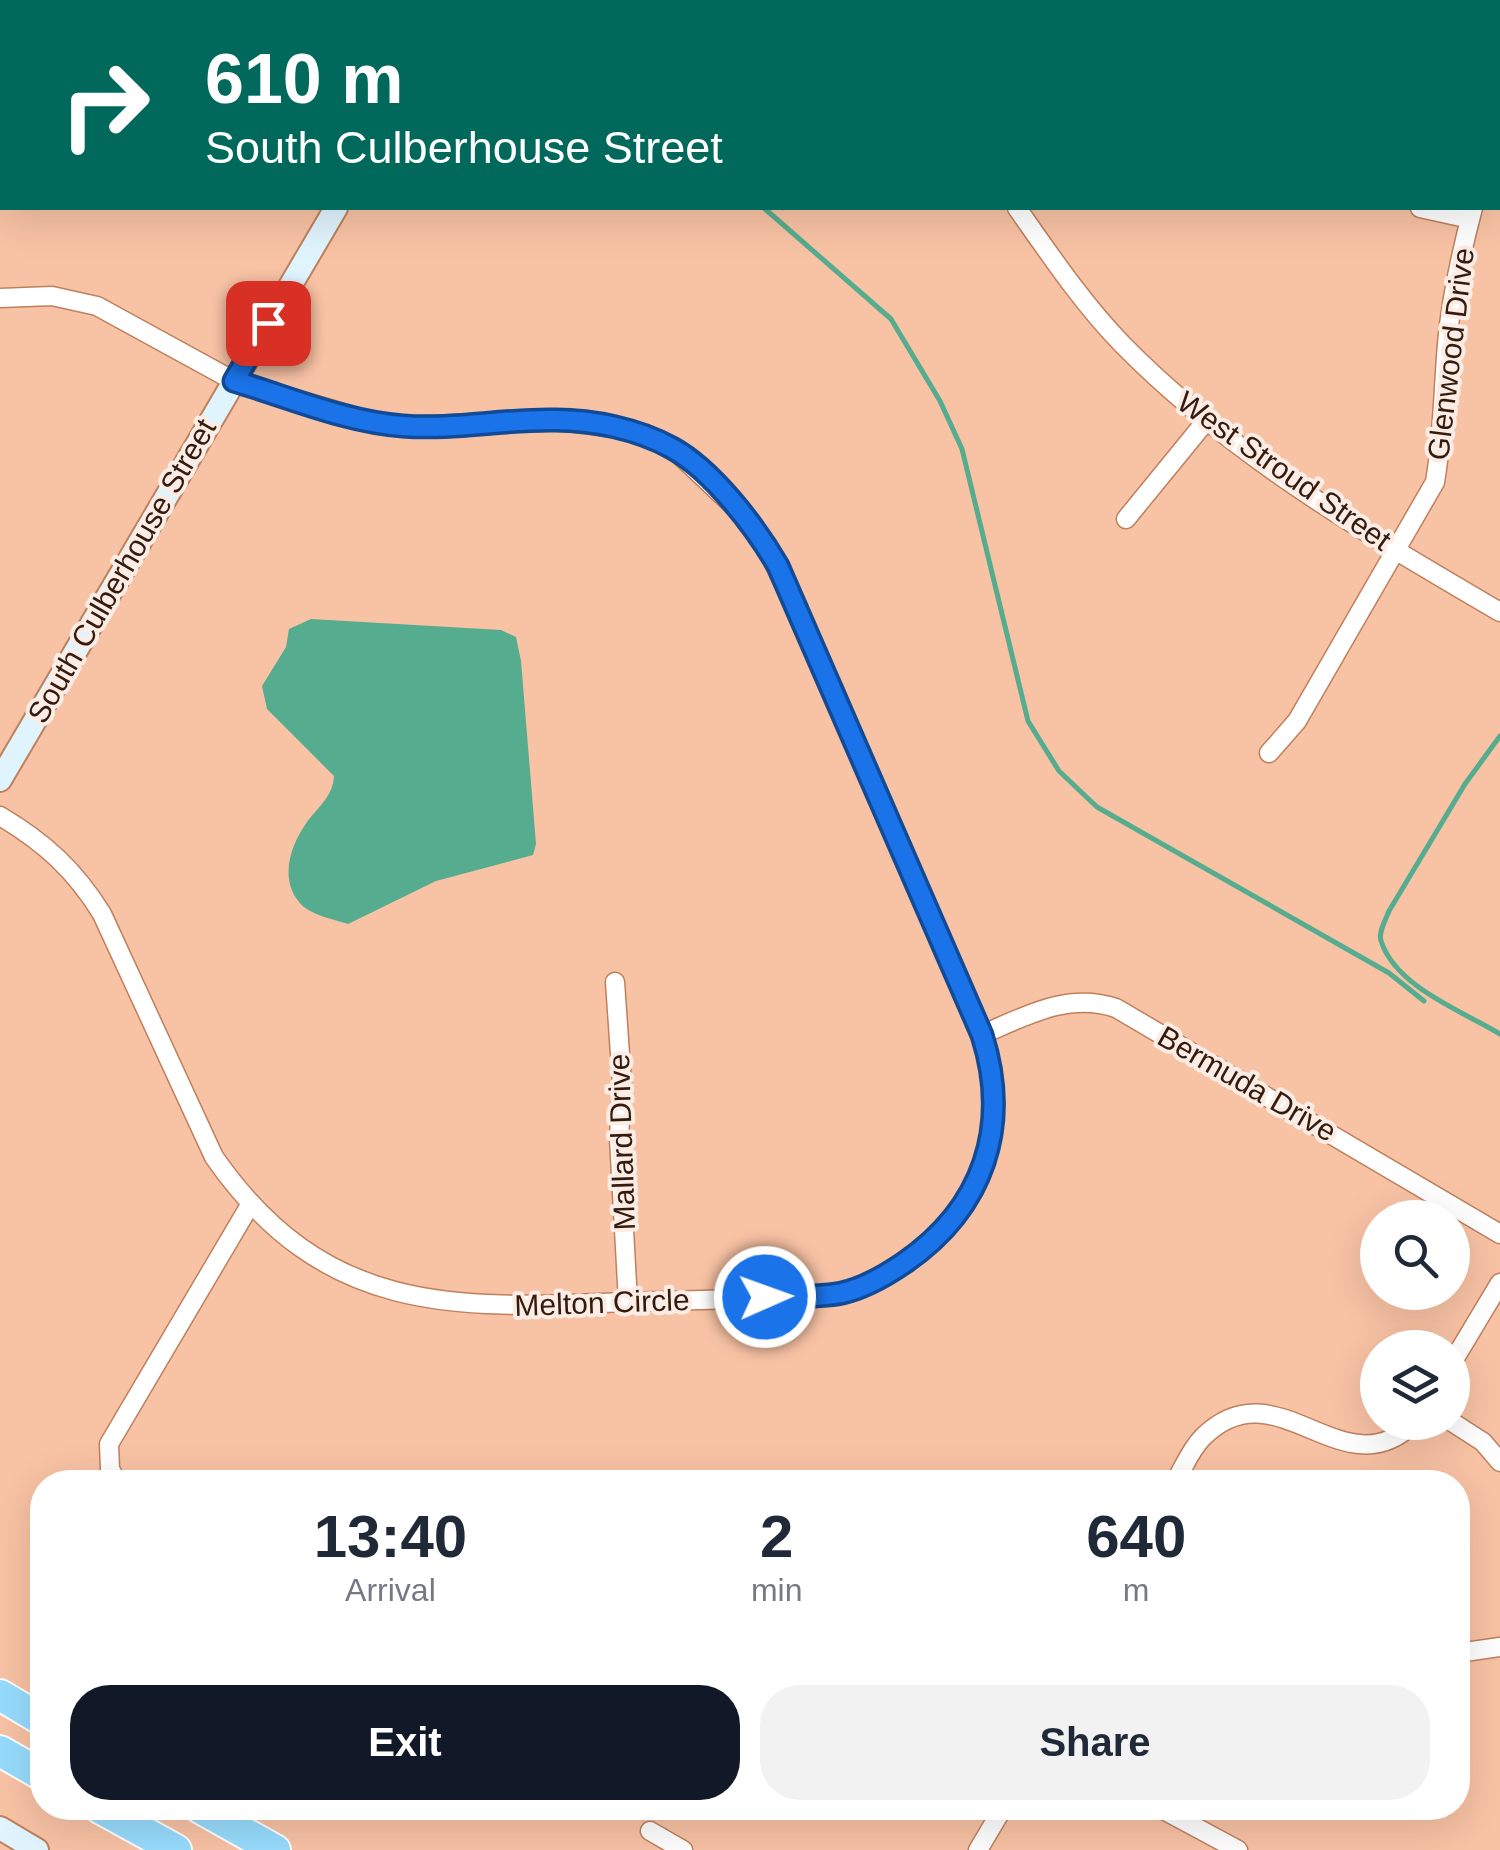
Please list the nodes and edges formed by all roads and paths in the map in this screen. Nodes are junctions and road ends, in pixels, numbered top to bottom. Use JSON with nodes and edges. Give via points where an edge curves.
{"nodes":[{"id":1,"x":335,"y":210,"type":"edge"},
{"id":2,"x":1018,"y":210,"type":"edge"},
{"id":3,"x":1440,"y":210,"type":"edge"},
{"id":4,"x":1471,"y":213,"type":"edge"},
{"id":5,"x":0,"y":298,"type":"edge"},
{"id":6,"x":234,"y":381,"type":"junction"},
{"id":7,"x":1206,"y":421,"type":"junction"},
{"id":8,"x":1126,"y":519,"type":"dead end"},
{"id":9,"x":1396,"y":552,"type":"junction"},
{"id":10,"x":1500,"y":612,"type":"edge"},
{"id":11,"x":1269,"y":753,"type":"dead end"},
{"id":12,"x":0,"y":780,"type":"edge"},
{"id":13,"x":0,"y":816,"type":"edge"},
{"id":14,"x":614,"y":982,"type":"dead end"},
{"id":15,"x":982,"y":1035,"type":"junction"},
{"id":16,"x":250,"y":1205,"type":"junction"},
{"id":17,"x":1500,"y":1234,"type":"edge"},
{"id":18,"x":1500,"y":1283,"type":"edge"},
{"id":19,"x":628,"y":1302,"type":"junction"},
{"id":20,"x":1470,"y":1333,"type":"edge"},
{"id":21,"x":1470,"y":1434,"type":"edge"},
{"id":22,"x":1388,"y":1440,"type":"edge"},
{"id":23,"x":1500,"y":1462,"type":"edge"},
{"id":24,"x":111,"y":1470,"type":"edge"},
{"id":25,"x":1181,"y":1470,"type":"edge"},
{"id":26,"x":1500,"y":1647,"type":"edge"},
{"id":27,"x":1470,"y":1652,"type":"edge"},
{"id":28,"x":0,"y":1695,"type":"edge"},
{"id":29,"x":30,"y":1713,"type":"edge"},
{"id":30,"x":0,"y":1751,"type":"edge"},
{"id":31,"x":30,"y":1768,"type":"edge"},
{"id":32,"x":122,"y":1820,"type":"edge"},
{"id":33,"x":221,"y":1820,"type":"edge"},
{"id":34,"x":996,"y":1820,"type":"edge"},
{"id":35,"x":1182,"y":1820,"type":"edge"},
{"id":36,"x":0,"y":1828,"type":"edge"},
{"id":37,"x":650,"y":1831,"type":"dead end"},
{"id":38,"x":36,"y":1850,"type":"edge"},
{"id":39,"x":176,"y":1850,"type":"edge"},
{"id":40,"x":275,"y":1850,"type":"edge"},
{"id":41,"x":683,"y":1850,"type":"edge"},
{"id":42,"x":978,"y":1850,"type":"edge"},
{"id":43,"x":1238,"y":1850,"type":"edge"}],
"edges":[{"from":1,"to":6,"type":"street","name":"South Culberhouse Street"},
{"from":2,"to":7,"type":"street","name":"West Stroud Street","via":[[1120,342]]},
{"from":3,"to":4,"type":"street"},
{"from":4,"to":9,"type":"street","name":"Glenwood Drive","via":[[1447,342],[1440,463],[1429,498]]},
{"from":5,"to":6,"type":"street","name":"Melton Circle","via":[[52,296],[97,306]]},
{"from":6,"to":12,"type":"street","name":"South Culberhouse Street"},
{"from":6,"to":15,"type":"street","name":"Melton Circle","via":[[386,424],[576,422],[644,436],[680,453],[741,512],[778,566]]},
{"from":7,"to":8,"type":"street"},
{"from":7,"to":9,"type":"street","name":"West Stroud Street"},
{"from":9,"to":10,"type":"street","name":"West Stroud Street"},
{"from":9,"to":11,"type":"street","name":"Glenwood Drive","via":[[1296,722]]},
{"from":13,"to":16,"type":"street","name":"Melton Circle","via":[[37,838],[90,894],[214,1157]]},
{"from":14,"to":19,"type":"street","name":"Mallard Drive"},
{"from":15,"to":17,"type":"street","name":"Bermuda Drive","via":[[1058,1004],[1116,1008]]},
{"from":15,"to":19,"type":"street","name":"Melton Circle","via":[[995,1100],[986,1160],[960,1209],[918,1253],[843,1293]]},
{"from":16,"to":19,"type":"street","name":"Melton Circle","via":[[311,1256],[393,1292],[504,1307]]},
{"from":16,"to":24,"type":"street","via":[[109,1444]]},
{"from":18,"to":20,"type":"street"},
{"from":21,"to":23,"type":"street"},
{"from":22,"to":25,"type":"street","via":[[1362,1445],[1279,1415],[1238,1416],[1207,1433]]},
{"from":26,"to":27,"type":"street"},
{"from":28,"to":29,"type":"highway"},
{"from":30,"to":31,"type":"highway"},
{"from":32,"to":39,"type":"highway"},
{"from":33,"to":40,"type":"highway"},
{"from":34,"to":42,"type":"street"},
{"from":35,"to":43,"type":"street"},
{"from":36,"to":38,"type":"street"},
{"from":37,"to":41,"type":"street"}]}
